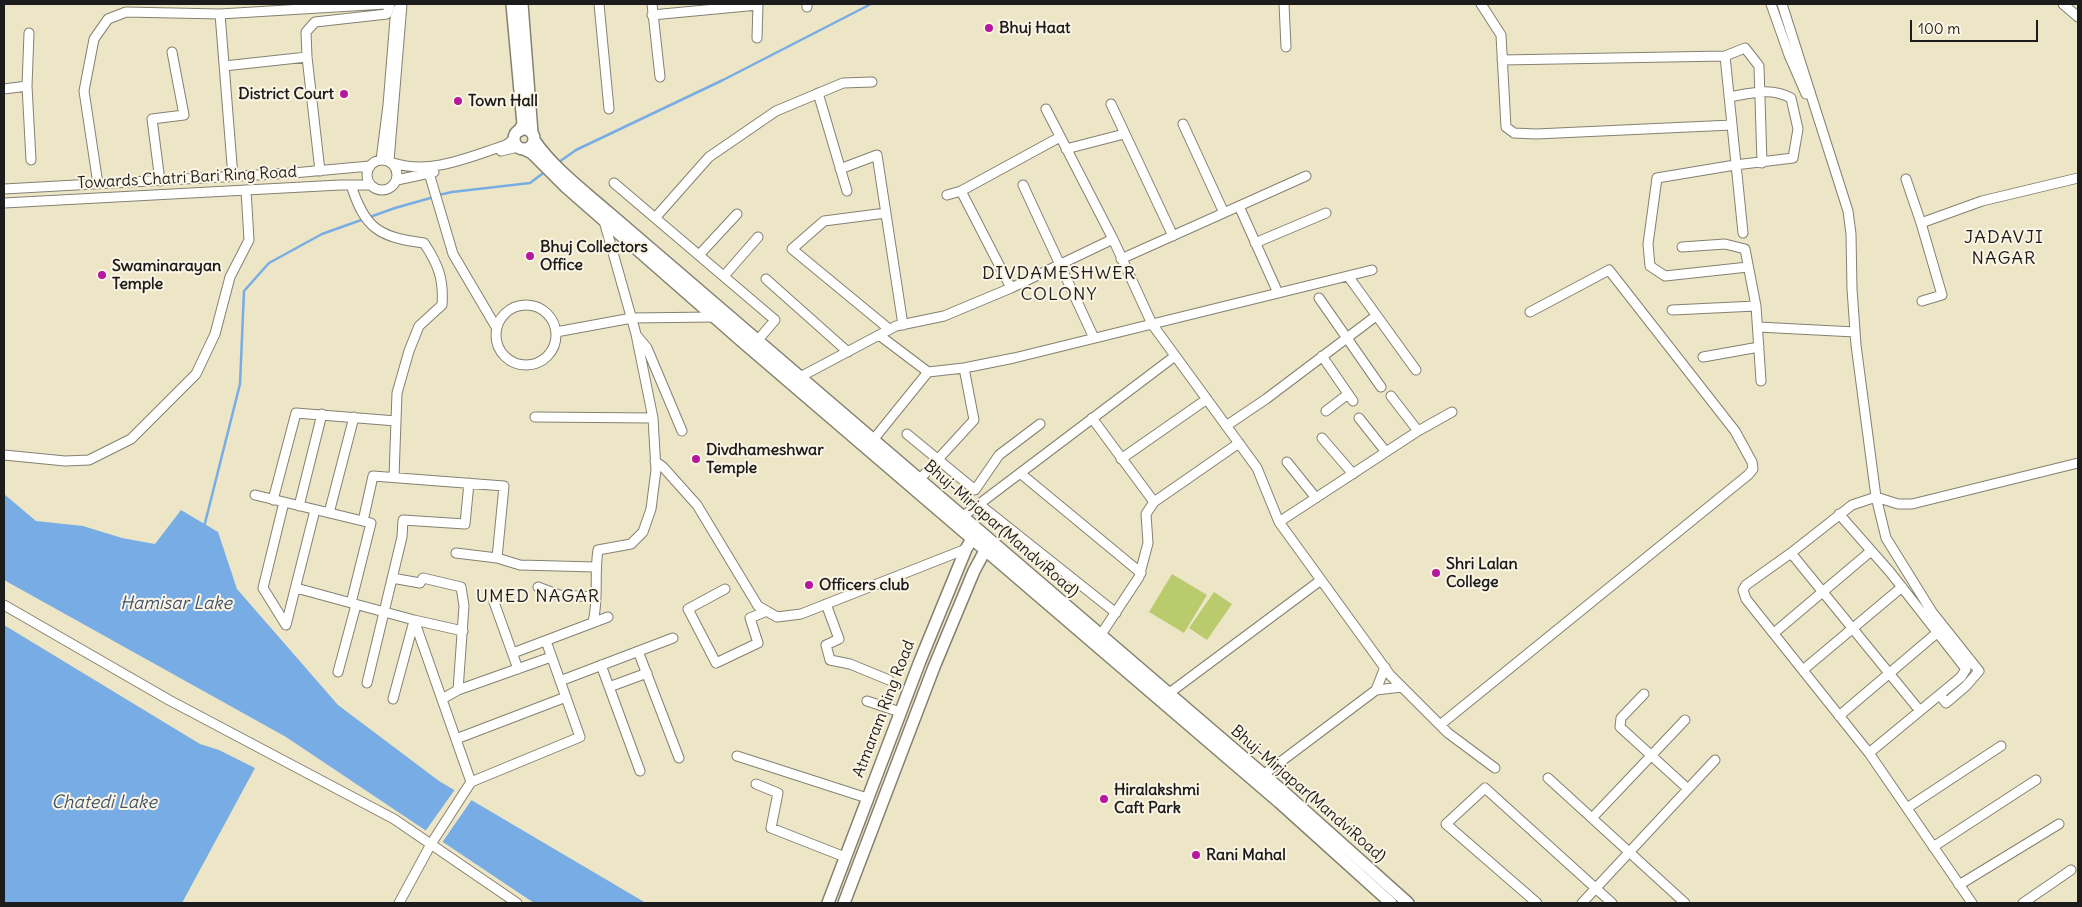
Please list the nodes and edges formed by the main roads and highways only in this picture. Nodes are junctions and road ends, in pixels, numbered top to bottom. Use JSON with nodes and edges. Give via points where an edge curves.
{"nodes":[{"id":1,"x":512,"y":4,"type":"edge"},
{"id":2,"x":522,"y":4,"type":"edge"},
{"id":3,"x":527,"y":142,"type":"junction"},
{"id":4,"x":569,"y":184,"type":"junction"},
{"id":5,"x":972,"y":539,"type":"junction"},
{"id":6,"x":987,"y":546,"type":"junction"},
{"id":7,"x":828,"y":903,"type":"edge"},
{"id":8,"x":844,"y":903,"type":"edge"},
{"id":9,"x":1392,"y":903,"type":"edge"},
{"id":10,"x":1408,"y":903,"type":"edge"}],
"edges":[{"from":1,"to":3,"type":"main road"},
{"from":2,"to":3,"type":"main road"},
{"from":3,"to":4,"type":"main road"},
{"from":4,"to":5,"type":"main road","name":"Bhuj-Mirjapar(MandviRoad)","via":[[604,221]]},
{"from":4,"to":5,"type":"main road","name":"Bhuj-Mirjapar(MandviRoad)","via":[[962,517]]},
{"from":5,"to":6,"type":"main road","name":"Bhuj-Mirjapar(MandviRoad)"},
{"from":5,"to":7,"type":"main road","name":"Atmaram Ring Road","via":[[900,712]]},
{"from":6,"to":8,"type":"main road","name":"Atmaram Ring Road","via":[[934,667]]},
{"from":6,"to":9,"type":"main road","name":"Bhuj-Mirjapar(MandviRoad)"},
{"from":6,"to":10,"type":"main road","name":"Bhuj-Mirjapar(MandviRoad)","via":[[1100,636]]}]}
